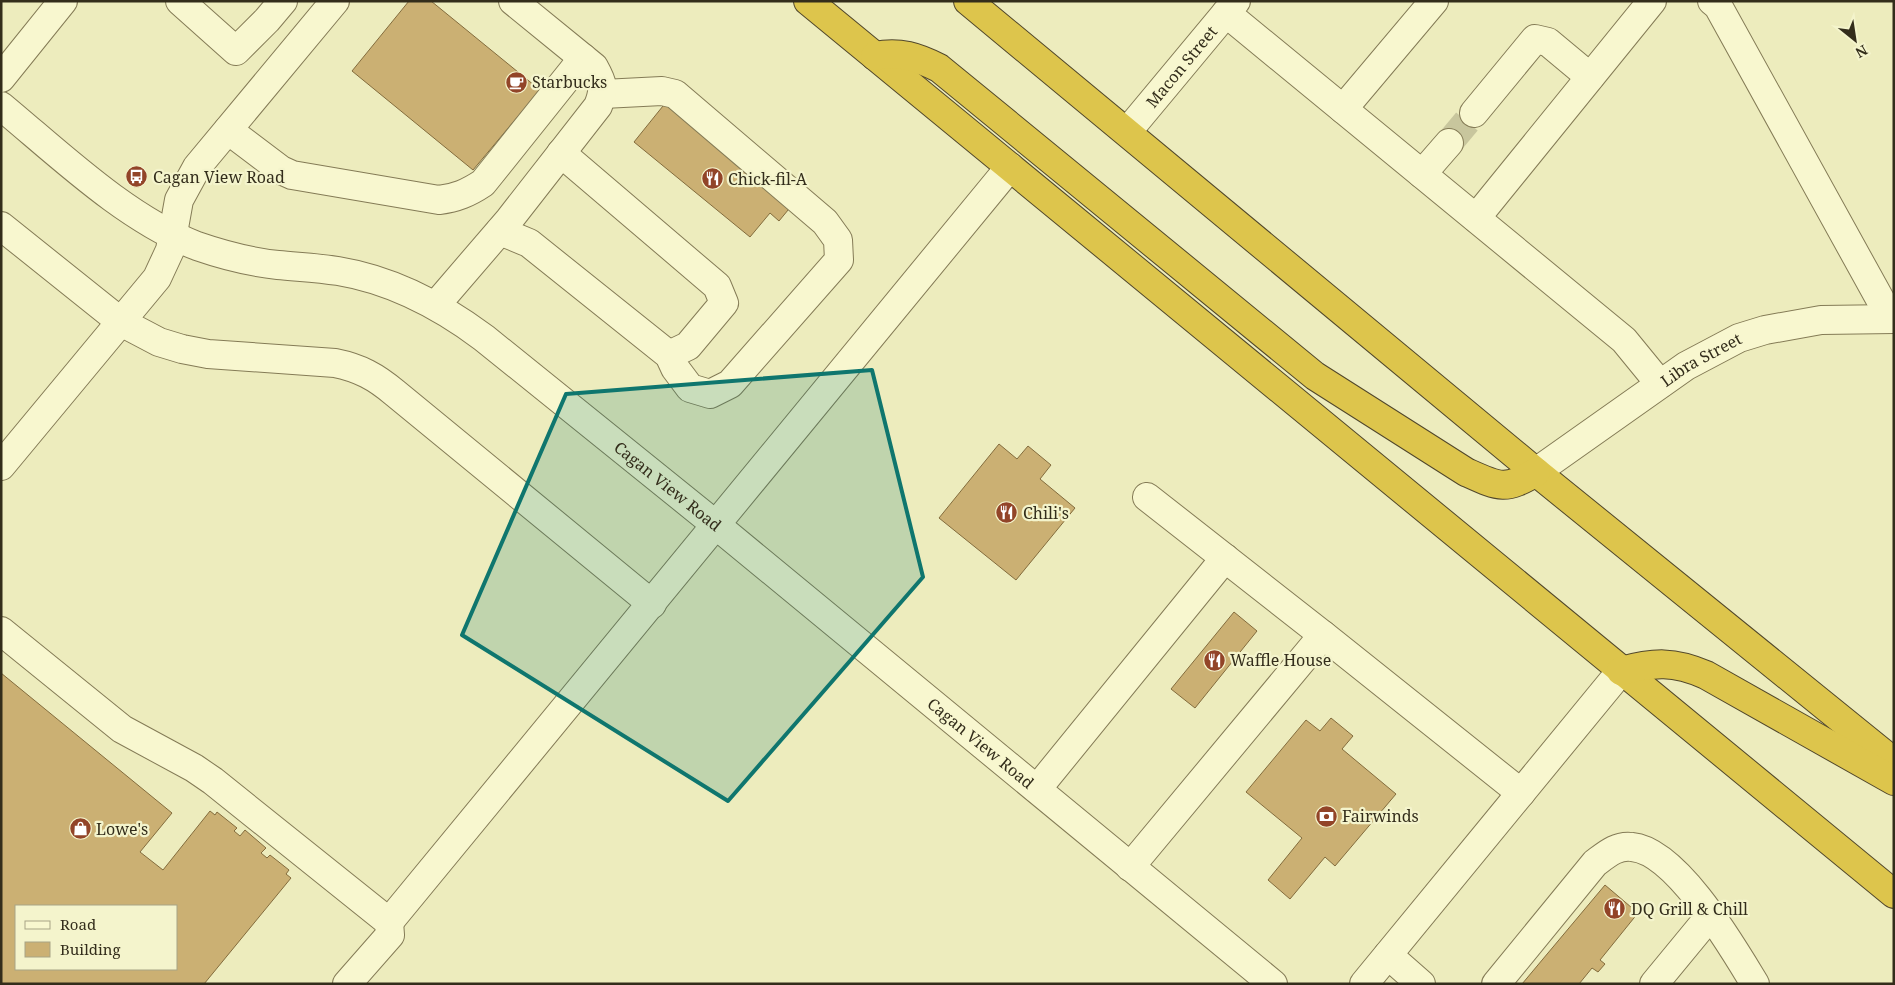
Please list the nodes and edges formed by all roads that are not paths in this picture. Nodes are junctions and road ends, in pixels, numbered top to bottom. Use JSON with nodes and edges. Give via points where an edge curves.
{"nodes":[{"id":1,"x":63,"y":1,"type":"edge"},
{"id":2,"x":180,"y":1,"type":"edge"},
{"id":3,"x":283,"y":1,"type":"edge"},
{"id":4,"x":335,"y":1,"type":"edge"},
{"id":5,"x":513,"y":1,"type":"edge"},
{"id":6,"x":808,"y":1,"type":"edge"},
{"id":7,"x":968,"y":1,"type":"edge"},
{"id":8,"x":1434,"y":1,"type":"edge"},
{"id":9,"x":1652,"y":1,"type":"edge"},
{"id":10,"x":1712,"y":1,"type":"edge"},
{"id":11,"x":1231,"y":7,"type":"edge"},
{"id":12,"x":875,"y":56,"type":"junction"},
{"id":13,"x":583,"y":58,"type":"junction"},
{"id":14,"x":1590,"y":77,"type":"junction"},
{"id":15,"x":1,"y":78,"type":"edge"},
{"id":16,"x":603,"y":94,"type":"junction"},
{"id":17,"x":1,"y":106,"type":"edge"},
{"id":18,"x":1343,"y":109,"type":"junction"},
{"id":19,"x":1474,"y":113,"type":"tunnel mouth"},
{"id":20,"x":228,"y":130,"type":"junction"},
{"id":21,"x":1127,"y":132,"type":"junction"},
{"id":22,"x":1449,"y":143,"type":"tunnel mouth"},
{"id":23,"x":561,"y":153,"type":"junction"},
{"id":24,"x":1010,"y":166,"type":"junction"},
{"id":25,"x":1422,"y":174,"type":"junction"},
{"id":26,"x":1476,"y":218,"type":"junction"},
{"id":27,"x":1,"y":226,"type":"edge"},
{"id":28,"x":500,"y":231,"type":"junction"},
{"id":29,"x":174,"y":236,"type":"junction"},
{"id":30,"x":436,"y":305,"type":"junction"},
{"id":31,"x":1892,"y":319,"type":"edge"},
{"id":32,"x":121,"y":322,"type":"junction"},
{"id":33,"x":669,"y":355,"type":"junction"},
{"id":34,"x":1660,"y":384,"type":"junction"},
{"id":35,"x":1,"y":466,"type":"edge"},
{"id":36,"x":1536,"y":472,"type":"junction"},
{"id":37,"x":1147,"y":496,"type":"dead end"},
{"id":38,"x":716,"y":525,"type":"junction"},
{"id":39,"x":1224,"y":558,"type":"junction"},
{"id":40,"x":652,"y":604,"type":"junction"},
{"id":41,"x":1,"y":631,"type":"edge"},
{"id":42,"x":1322,"y":635,"type":"junction"},
{"id":43,"x":1621,"y":670,"type":"junction"},
{"id":44,"x":1894,"y":762,"type":"edge"},
{"id":45,"x":1894,"y":781,"type":"edge"},
{"id":46,"x":1037,"y":790,"type":"junction"},
{"id":47,"x":1521,"y":793,"type":"junction"},
{"id":48,"x":1130,"y":867,"type":"junction"},
{"id":49,"x":1894,"y":894,"type":"edge"},
{"id":50,"x":1703,"y":906,"type":"junction"},
{"id":51,"x":389,"y":922,"type":"junction"},
{"id":52,"x":1388,"y":955,"type":"junction"},
{"id":53,"x":1748,"y":980,"type":"edge"},
{"id":54,"x":348,"y":984,"type":"edge"},
{"id":55,"x":1273,"y":984,"type":"edge"},
{"id":56,"x":1364,"y":984,"type":"edge"},
{"id":57,"x":1421,"y":984,"type":"edge"},
{"id":58,"x":1496,"y":984,"type":"edge"},
{"id":59,"x":1513,"y":984,"type":"edge"},
{"id":60,"x":1654,"y":984,"type":"edge"}],
"edges":[{"from":1,"to":15,"type":"street"},
{"from":2,"to":3,"type":"street","via":[[236,51]]},
{"from":4,"to":20,"type":"street"},
{"from":5,"to":13,"type":"street"},
{"from":6,"to":12,"type":"highway"},
{"from":7,"to":21,"type":"highway"},
{"from":8,"to":18,"type":"street"},
{"from":9,"to":14,"type":"street"},
{"from":10,"to":31,"type":"street"},
{"from":11,"to":18,"type":"street"},
{"from":11,"to":21,"type":"street","name":"Macon Street"},
{"from":12,"to":24,"type":"highway"},
{"from":12,"to":36,"type":"highway","via":[[906,54],[939,68],[1315,376],[1459,468],[1504,486]]},
{"from":13,"to":16,"type":"street","via":[[594,67],[602,81]]},
{"from":13,"to":20,"type":"street","via":[[482,183],[455,198],[439,200],[292,175]]},
{"from":14,"to":19,"type":"street","via":[[1548,42],[1535,39]]},
{"from":14,"to":26,"type":"street"},
{"from":16,"to":23,"type":"street","via":[[598,106]]},
{"from":16,"to":33,"type":"street","via":[[662,91],[675,94],[825,222],[838,240],[839,260],[730,384],[710,394],[690,388]]},
{"from":17,"to":29,"type":"street","name":"Cagan View Road","via":[[110,194]]},
{"from":18,"to":25,"type":"street"},
{"from":20,"to":29,"type":"street","via":[[187,183],[179,200]]},
{"from":21,"to":36,"type":"highway"},
{"from":22,"to":25,"type":"street"},
{"from":23,"to":28,"type":"street"},
{"from":23,"to":33,"type":"street","via":[[717,286],[724,303],[688,346]]},
{"from":24,"to":38,"type":"street"},
{"from":24,"to":43,"type":"highway"},
{"from":25,"to":26,"type":"street"},
{"from":26,"to":34,"type":"street","via":[[1624,340]]},
{"from":27,"to":32,"type":"street"},
{"from":28,"to":30,"type":"street"},
{"from":28,"to":33,"type":"street","via":[[529,243]]},
{"from":29,"to":30,"type":"street","name":"Cagan View Road","via":[[248,261],[361,276]]},
{"from":29,"to":32,"type":"street","via":[[166,263],[157,278]]},
{"from":30,"to":38,"type":"street","name":"Cagan View Road","via":[[484,338]]},
{"from":31,"to":34,"type":"street","name":"Libra Street","via":[[1821,320],[1765,330],[1712,351]]},
{"from":32,"to":35,"type":"street"},
{"from":32,"to":40,"type":"street","via":[[160,342],[182,349],[335,364],[368,373]]},
{"from":34,"to":36,"type":"street","name":"Libra Street"},
{"from":36,"to":44,"type":"highway"},
{"from":37,"to":39,"type":"street"},
{"from":38,"to":40,"type":"street"},
{"from":38,"to":46,"type":"street","name":"Cagan View Road"},
{"from":39,"to":42,"type":"street"},
{"from":39,"to":46,"type":"street"},
{"from":40,"to":51,"type":"street"},
{"from":41,"to":51,"type":"street","via":[[122,729],[213,781]]},
{"from":42,"to":47,"type":"street"},
{"from":42,"to":48,"type":"street"},
{"from":43,"to":45,"type":"highway","via":[[1666,663],[1686,667]]},
{"from":43,"to":47,"type":"street"},
{"from":43,"to":49,"type":"highway"},
{"from":46,"to":48,"type":"street","name":"Cagan View Road"},
{"from":47,"to":52,"type":"street"},
{"from":48,"to":55,"type":"street","name":"Cagan View Road"},
{"from":50,"to":53,"type":"street","via":[[1724,934]]},
{"from":50,"to":58,"type":"street","via":[[1683,880],[1649,850],[1631,846],[1612,849],[1595,863]]},
{"from":50,"to":59,"type":"street","via":[[1680,893],[1649,866],[1627,860],[1602,876]]},
{"from":50,"to":60,"type":"street"},
{"from":51,"to":54,"type":"street","via":[[390,935]]},
{"from":52,"to":56,"type":"street"},
{"from":52,"to":57,"type":"street"}]}
